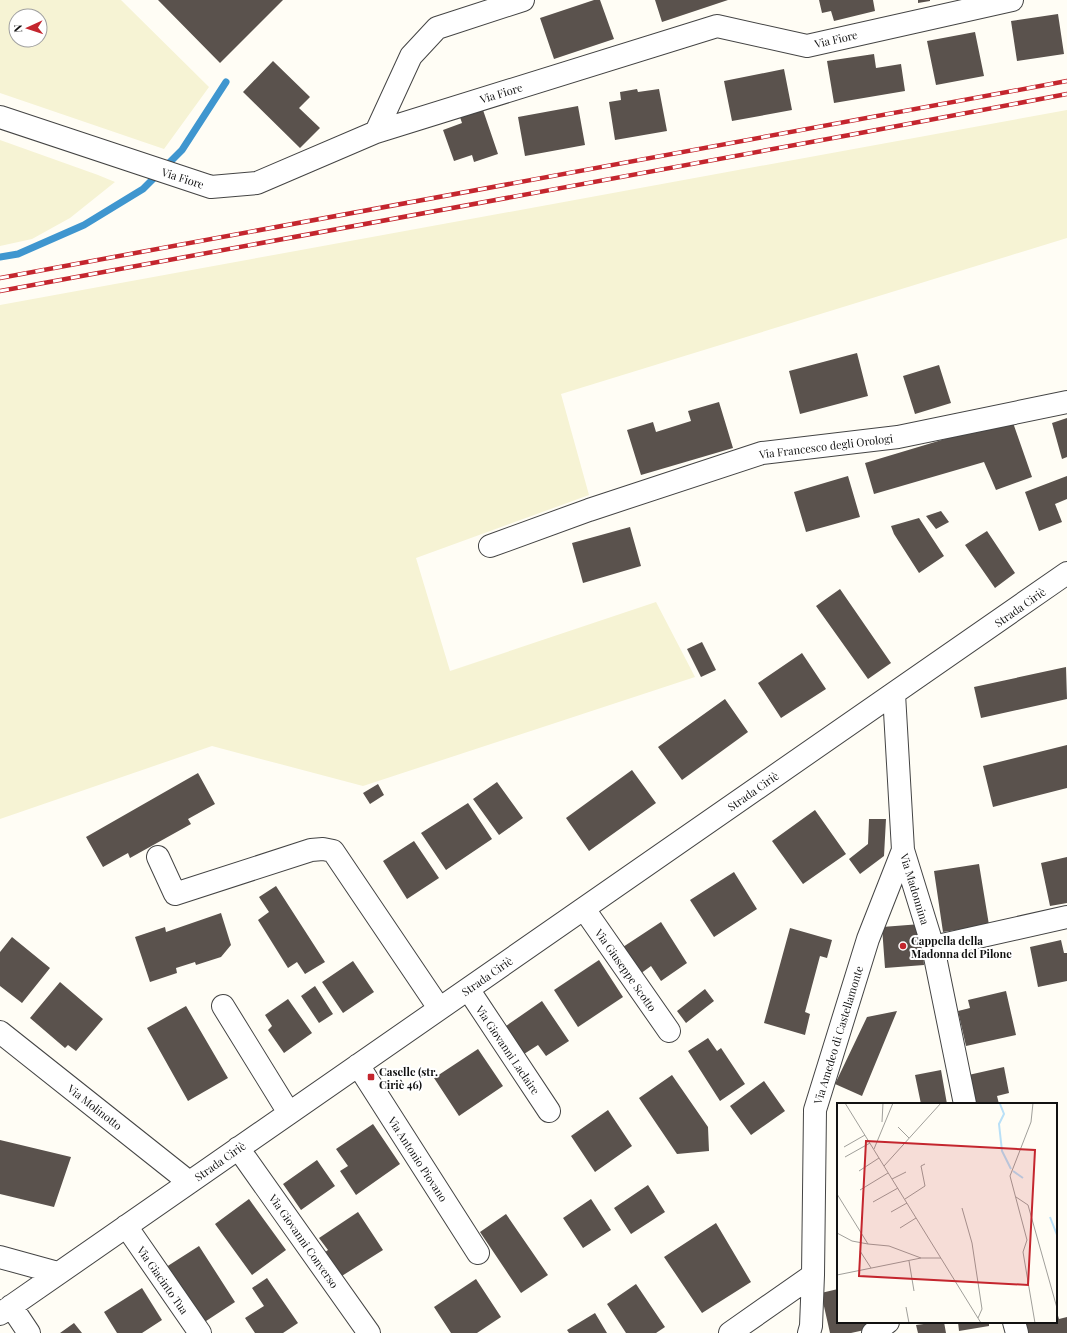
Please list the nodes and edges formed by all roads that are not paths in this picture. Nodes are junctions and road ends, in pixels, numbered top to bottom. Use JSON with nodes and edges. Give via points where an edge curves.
{"nodes":[{"id":1,"x":523,"y":0,"type":"edge"},
{"id":2,"x":1012,"y":0,"type":"edge"},
{"id":3,"x":0,"y":117,"type":"edge"},
{"id":4,"x":376,"y":132,"type":"junction"},
{"id":5,"x":1067,"y":402,"type":"edge"},
{"id":6,"x":490,"y":546,"type":"dead end"},
{"id":7,"x":1067,"y":573,"type":"edge"},
{"id":8,"x":894,"y":694,"type":"junction"},
{"id":9,"x":903,"y":850,"type":"junction"},
{"id":10,"x":158,"y":857,"type":"dead end"},
{"id":11,"x":584,"y":909,"type":"junction"},
{"id":12,"x":1067,"y":917,"type":"edge"},
{"id":13,"x":933,"y":947,"type":"junction"},
{"id":14,"x":468,"y":989,"type":"junction"},
{"id":15,"x":223,"y":1006,"type":"dead end"},
{"id":16,"x":439,"y":1008,"type":"junction"},
{"id":17,"x":669,"y":1031,"type":"dead end"},
{"id":18,"x":0,"y":1032,"type":"edge"},
{"id":19,"x":358,"y":1065,"type":"junction"},
{"id":20,"x":964,"y":1103,"type":"edge"},
{"id":21,"x":549,"y":1111,"type":"dead end"},
{"id":22,"x":289,"y":1113,"type":"junction"},
{"id":23,"x":238,"y":1148,"type":"junction"},
{"id":24,"x":189,"y":1182,"type":"junction"},
{"id":25,"x":126,"y":1226,"type":"junction"},
{"id":26,"x":478,"y":1253,"type":"dead end"},
{"id":27,"x":0,"y":1257,"type":"edge"},
{"id":28,"x":58,"y":1273,"type":"junction"},
{"id":29,"x":813,"y":1276,"type":"junction"},
{"id":30,"x":6,"y":1310,"type":"edge"},
{"id":31,"x":887,"y":1323,"type":"edge"},
{"id":32,"x":1014,"y":1323,"type":"edge"},
{"id":33,"x":29,"y":1333,"type":"edge"},
{"id":34,"x":200,"y":1333,"type":"edge"},
{"id":35,"x":369,"y":1333,"type":"edge"},
{"id":36,"x":730,"y":1333,"type":"edge"},
{"id":37,"x":809,"y":1333,"type":"edge"},
{"id":38,"x":872,"y":1333,"type":"edge"},
{"id":39,"x":1016,"y":1333,"type":"edge"}],
"edges":[{"from":1,"to":4,"type":"street","via":[[437,28],[411,56]]},
{"from":2,"to":4,"type":"street","name":"Via Fiore","via":[[807,46],[717,26]]},
{"from":3,"to":4,"type":"street","name":"Via Fiore","via":[[211,187],[257,183]]},
{"from":5,"to":6,"type":"street","name":"Via Francesco degli Orologi","via":[[898,437],[762,453],[589,510]]},
{"from":7,"to":8,"type":"street","name":"Strada Ciriè"},
{"from":8,"to":9,"type":"street","name":"Via Madonnina"},
{"from":8,"to":11,"type":"street","name":"Strada Ciriè"},
{"from":9,"to":13,"type":"street","name":"Via Madonnina"},
{"from":9,"to":29,"type":"street","name":"Via Amedeo di Castellamonte","via":[[868,939],[815,1110]]},
{"from":10,"to":16,"type":"street","via":[[175,894],[311,850],[333,851]]},
{"from":11,"to":14,"type":"street","name":"Strada Ciriè"},
{"from":11,"to":17,"type":"street","name":"Via Giuseppe Scotto"},
{"from":12,"to":13,"type":"street"},
{"from":13,"to":20,"type":"street","name":"Via Madonnina"},
{"from":14,"to":16,"type":"street","name":"Strada Ciriè"},
{"from":14,"to":21,"type":"street","name":"Via Giovanni Laclaire"},
{"from":15,"to":22,"type":"street"},
{"from":16,"to":19,"type":"street","name":"Strada Ciriè"},
{"from":18,"to":24,"type":"street","name":"Via Molinotto"},
{"from":19,"to":22,"type":"street","name":"Strada Ciriè"},
{"from":19,"to":26,"type":"street","name":"Via Antonio Piovano"},
{"from":22,"to":23,"type":"street","name":"Strada Ciriè"},
{"from":23,"to":24,"type":"street","name":"Strada Ciriè"},
{"from":23,"to":35,"type":"street","name":"Via Giovanni Converso"},
{"from":24,"to":25,"type":"street","name":"Strada Ciriè"},
{"from":25,"to":28,"type":"street","name":"Strada Ciriè"},
{"from":25,"to":34,"type":"street","name":"Via Giacinto Tua"},
{"from":27,"to":28,"type":"street"},
{"from":28,"to":30,"type":"street","name":"Strada Ciriè"},
{"from":29,"to":36,"type":"street"},
{"from":29,"to":37,"type":"street","name":"Via Amedeo di Castellamonte"},
{"from":30,"to":33,"type":"street"},
{"from":31,"to":38,"type":"street"},
{"from":32,"to":39,"type":"street"}]}
